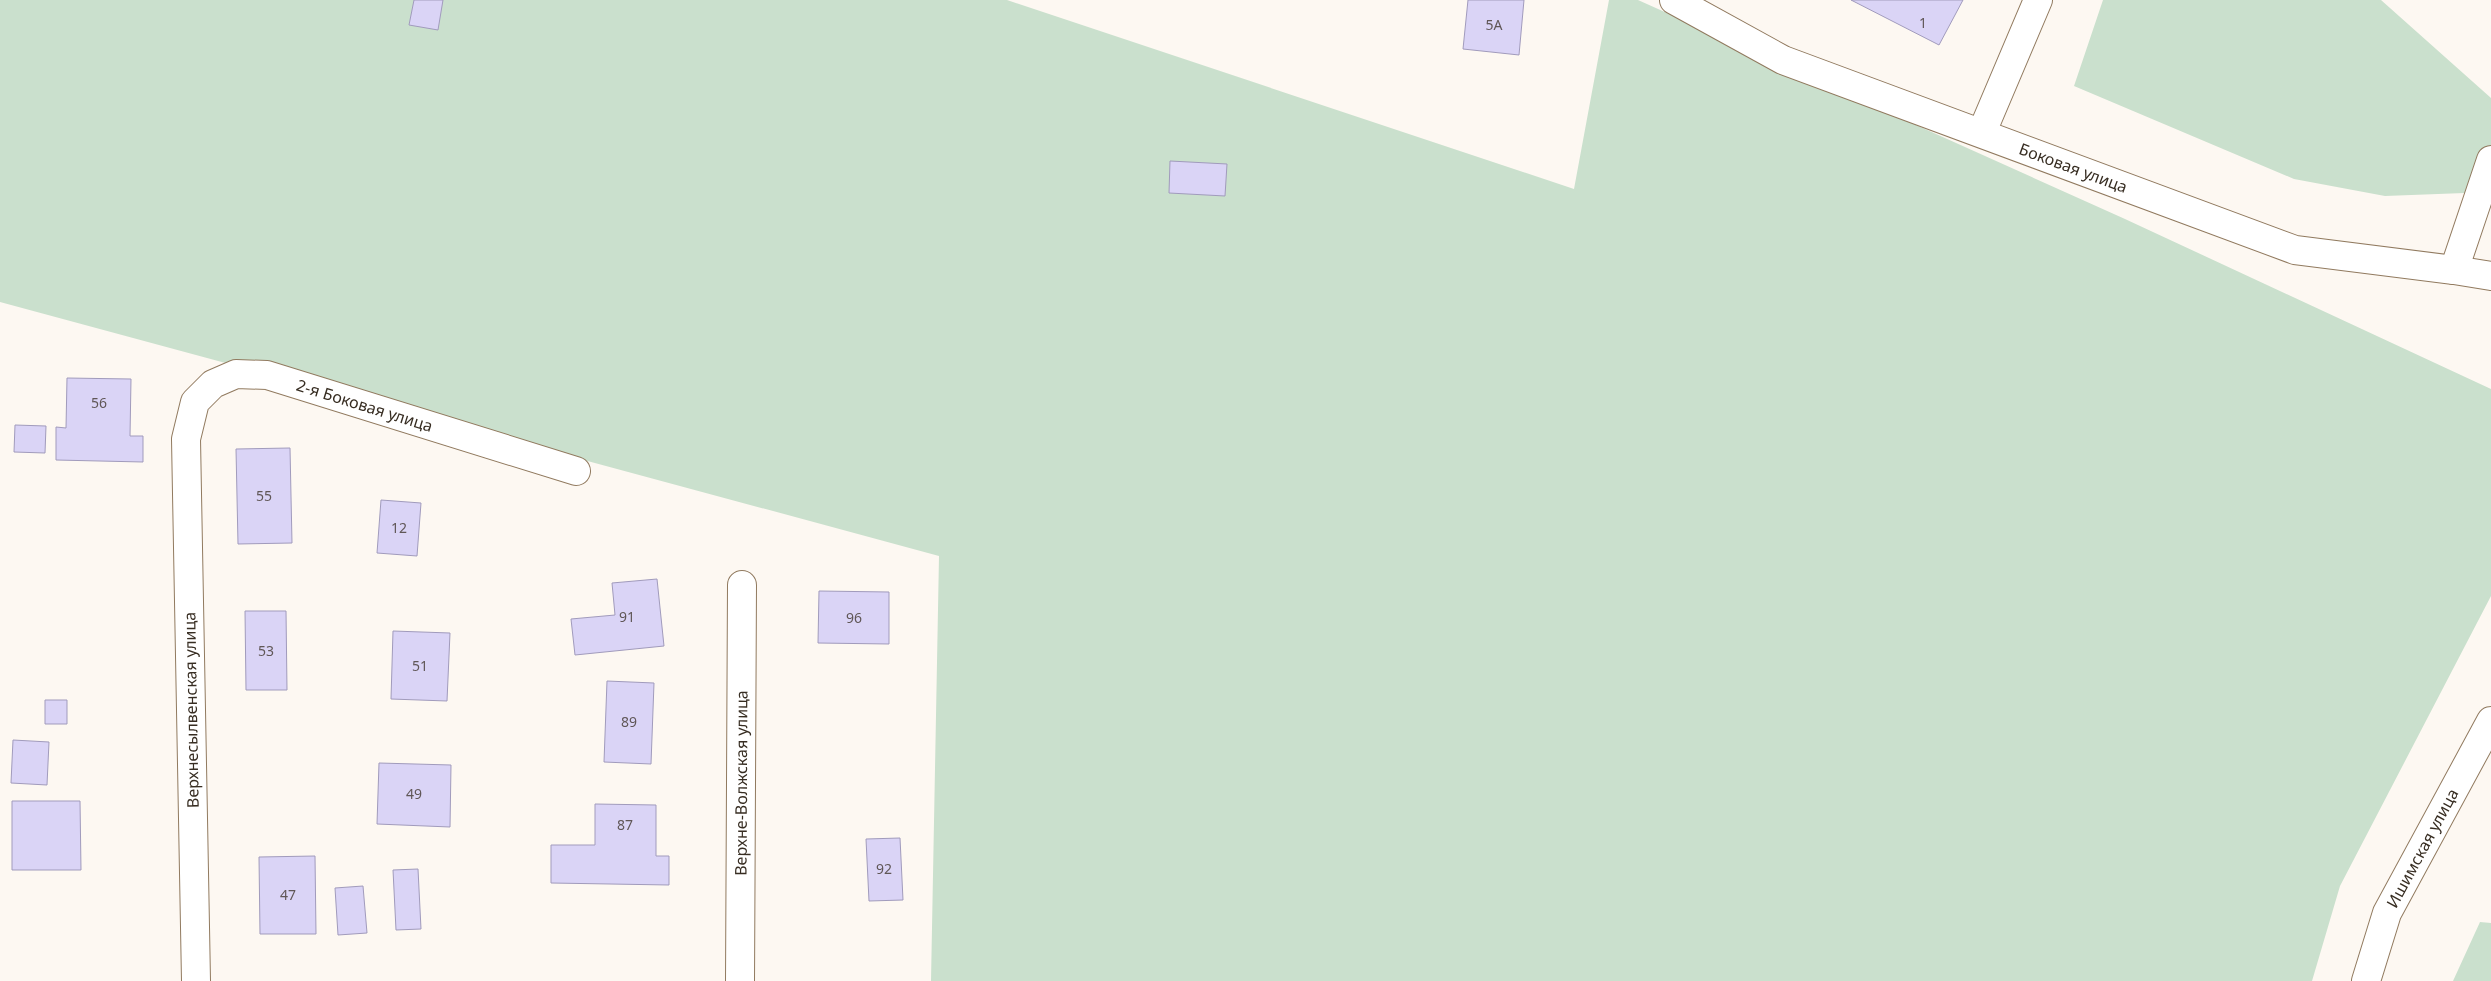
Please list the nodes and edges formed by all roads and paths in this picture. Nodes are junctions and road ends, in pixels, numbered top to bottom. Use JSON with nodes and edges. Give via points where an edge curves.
{"nodes":[{"id":1,"x":1674,"y":0,"type":"edge"},
{"id":2,"x":2038,"y":0,"type":"edge"},
{"id":3,"x":1982,"y":132,"type":"junction"},
{"id":4,"x":2491,"y":160,"type":"edge"},
{"id":5,"x":2454,"y":270,"type":"junction"},
{"id":6,"x":2491,"y":276,"type":"edge"},
{"id":7,"x":186,"y":439,"type":"joint"},
{"id":8,"x":576,"y":471,"type":"dead end"},
{"id":9,"x":742,"y":585,"type":"dead end"},
{"id":10,"x":2491,"y":721,"type":"edge"},
{"id":11,"x":196,"y":981,"type":"edge"},
{"id":12,"x":740,"y":981,"type":"edge"},
{"id":13,"x":2366,"y":981,"type":"edge"}],
"edges":[{"from":1,"to":3,"type":"street","name":"Боковая улица","via":[[1783,60]]},
{"from":2,"to":3,"type":"street"},
{"from":3,"to":5,"type":"street","name":"Боковая улица","via":[[2295,250]]},
{"from":4,"to":5,"type":"street"},
{"from":5,"to":6,"type":"street","name":"Боковая улица"},
{"from":7,"to":8,"type":"street","name":"2-я Боковая улица","via":[[195,402],[212,384],[236,374],[267,375]]},
{"from":7,"to":11,"type":"street","name":"Верхнесылвенская улица"},
{"from":9,"to":12,"type":"street","name":"Верхне-Волжская улица"},
{"from":10,"to":13,"type":"street","name":"Ишимская улица","via":[[2387,913]]}]}
